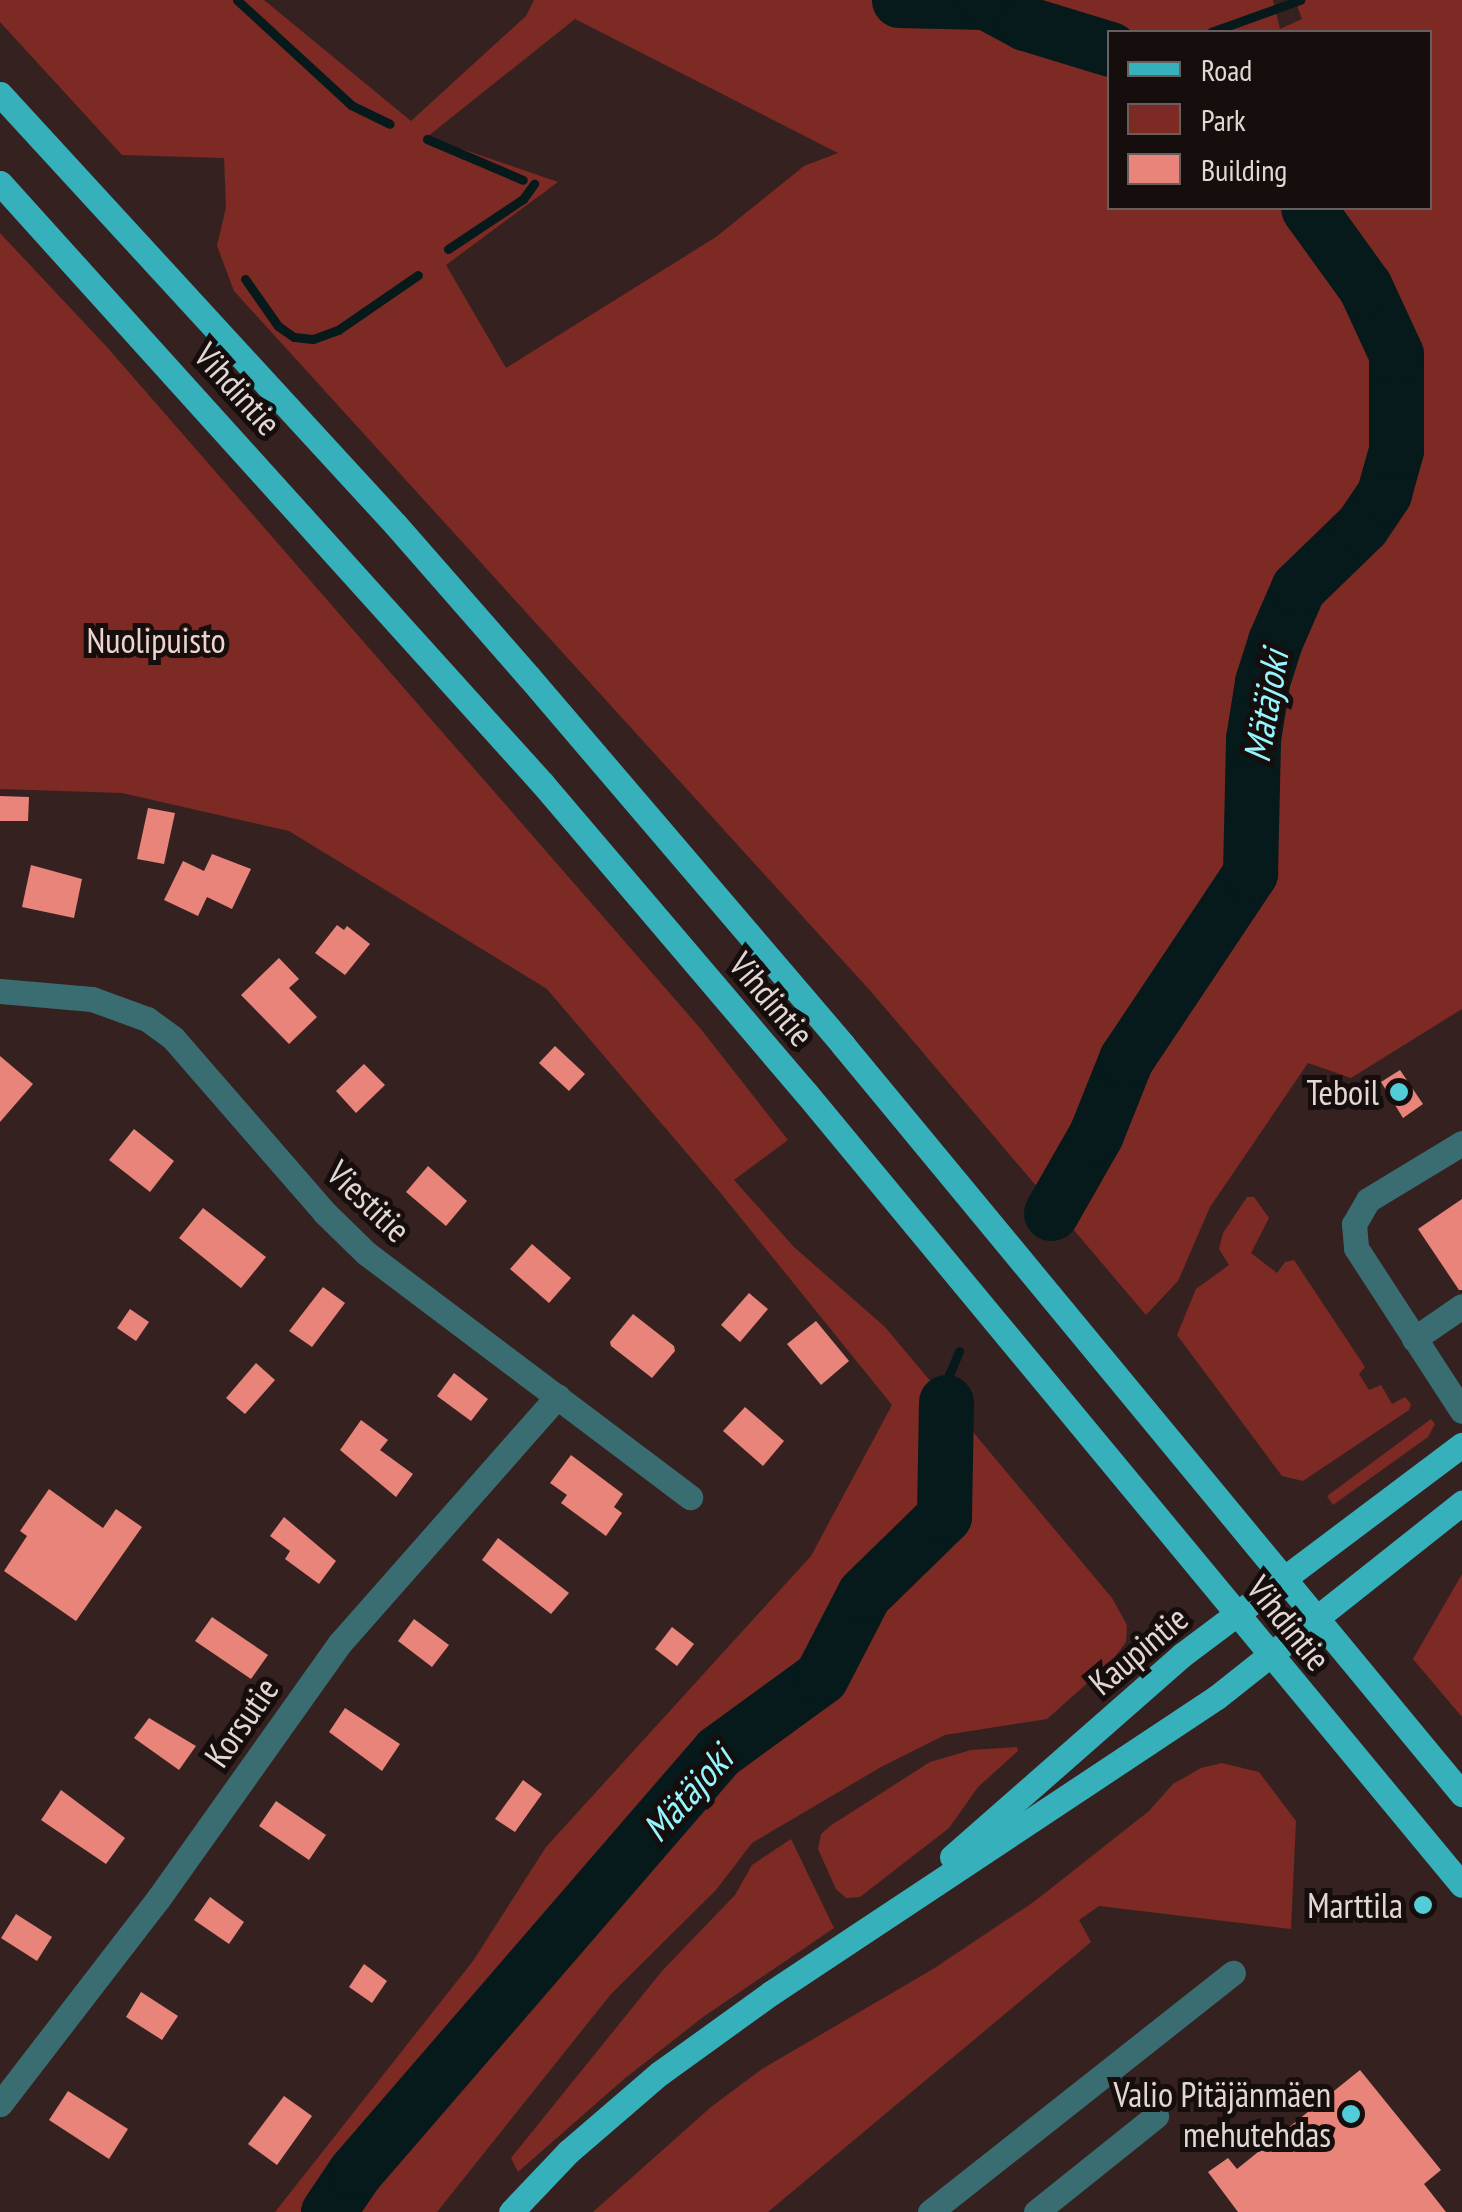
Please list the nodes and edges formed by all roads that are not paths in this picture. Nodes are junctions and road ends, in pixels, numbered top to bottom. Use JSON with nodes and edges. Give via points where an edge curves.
{"nodes":[{"id":1,"x":0,"y":94,"type":"edge"},
{"id":2,"x":0,"y":183,"type":"edge"},
{"id":3,"x":0,"y":990,"type":"edge"},
{"id":4,"x":1462,"y":1143,"type":"edge"},
{"id":5,"x":1462,"y":1306,"type":"edge"},
{"id":6,"x":1414,"y":1339,"type":"junction"},
{"id":7,"x":558,"y":1396,"type":"junction"},
{"id":8,"x":1462,"y":1412,"type":"edge"},
{"id":9,"x":1462,"y":1445,"type":"edge"},
{"id":10,"x":690,"y":1497,"type":"dead end"},
{"id":11,"x":1462,"y":1503,"type":"edge"},
{"id":12,"x":1284,"y":1578,"type":"junction"},
{"id":13,"x":1237,"y":1614,"type":"junction"},
{"id":14,"x":1316,"y":1617,"type":"junction"},
{"id":15,"x":1269,"y":1653,"type":"junction"},
{"id":16,"x":1462,"y":1794,"type":"edge"},
{"id":17,"x":1462,"y":1885,"type":"edge"},
{"id":18,"x":874,"y":1927,"type":"junction"},
{"id":19,"x":1232,"y":1973,"type":"dead end"},
{"id":20,"x":0,"y":2104,"type":"edge"},
{"id":21,"x":1156,"y":2116,"type":"dead end"},
{"id":22,"x":510,"y":2212,"type":"edge"},
{"id":23,"x":930,"y":2212,"type":"edge"},
{"id":24,"x":1036,"y":2212,"type":"edge"}],
"edges":[{"from":1,"to":12,"type":"main road","name":"Vihdintie","via":[[396,524],[843,1045]]},
{"from":2,"to":13,"type":"main road","name":"Vihdintie","via":[[530,769]]},
{"from":3,"to":7,"type":"street","name":"Viestitie","via":[[92,998],[122,1007],[173,1038],[324,1213]]},
{"from":4,"to":6,"type":"street","via":[[1368,1200],[1354,1224],[1356,1248]]},
{"from":5,"to":6,"type":"street"},
{"from":6,"to":8,"type":"street"},
{"from":7,"to":10,"type":"street","name":"Viestitie"},
{"from":7,"to":20,"type":"street","name":"Korsutie","via":[[340,1643],[158,1899]]},
{"from":9,"to":12,"type":"main road","name":"Kaupintie"},
{"from":11,"to":14,"type":"main road","name":"Kaupintie"},
{"from":12,"to":13,"type":"main road","name":"Kaupintie"},
{"from":12,"to":14,"type":"main road","name":"Vihdintie"},
{"from":13,"to":15,"type":"main road","name":"Vihdintie"},
{"from":13,"to":18,"type":"main road","name":"Kaupintie"},
{"from":14,"to":15,"type":"main road","name":"Kaupintie"},
{"from":14,"to":16,"type":"main road","name":"Vihdintie"},
{"from":15,"to":17,"type":"main road","name":"Vihdintie"},
{"from":15,"to":18,"type":"main road","name":"Kaupintie","via":[[1217,1697]]},
{"from":18,"to":22,"type":"main road","name":"Kaupintie","via":[[660,2074]]},
{"from":19,"to":23,"type":"street"},
{"from":21,"to":24,"type":"street"}]}
